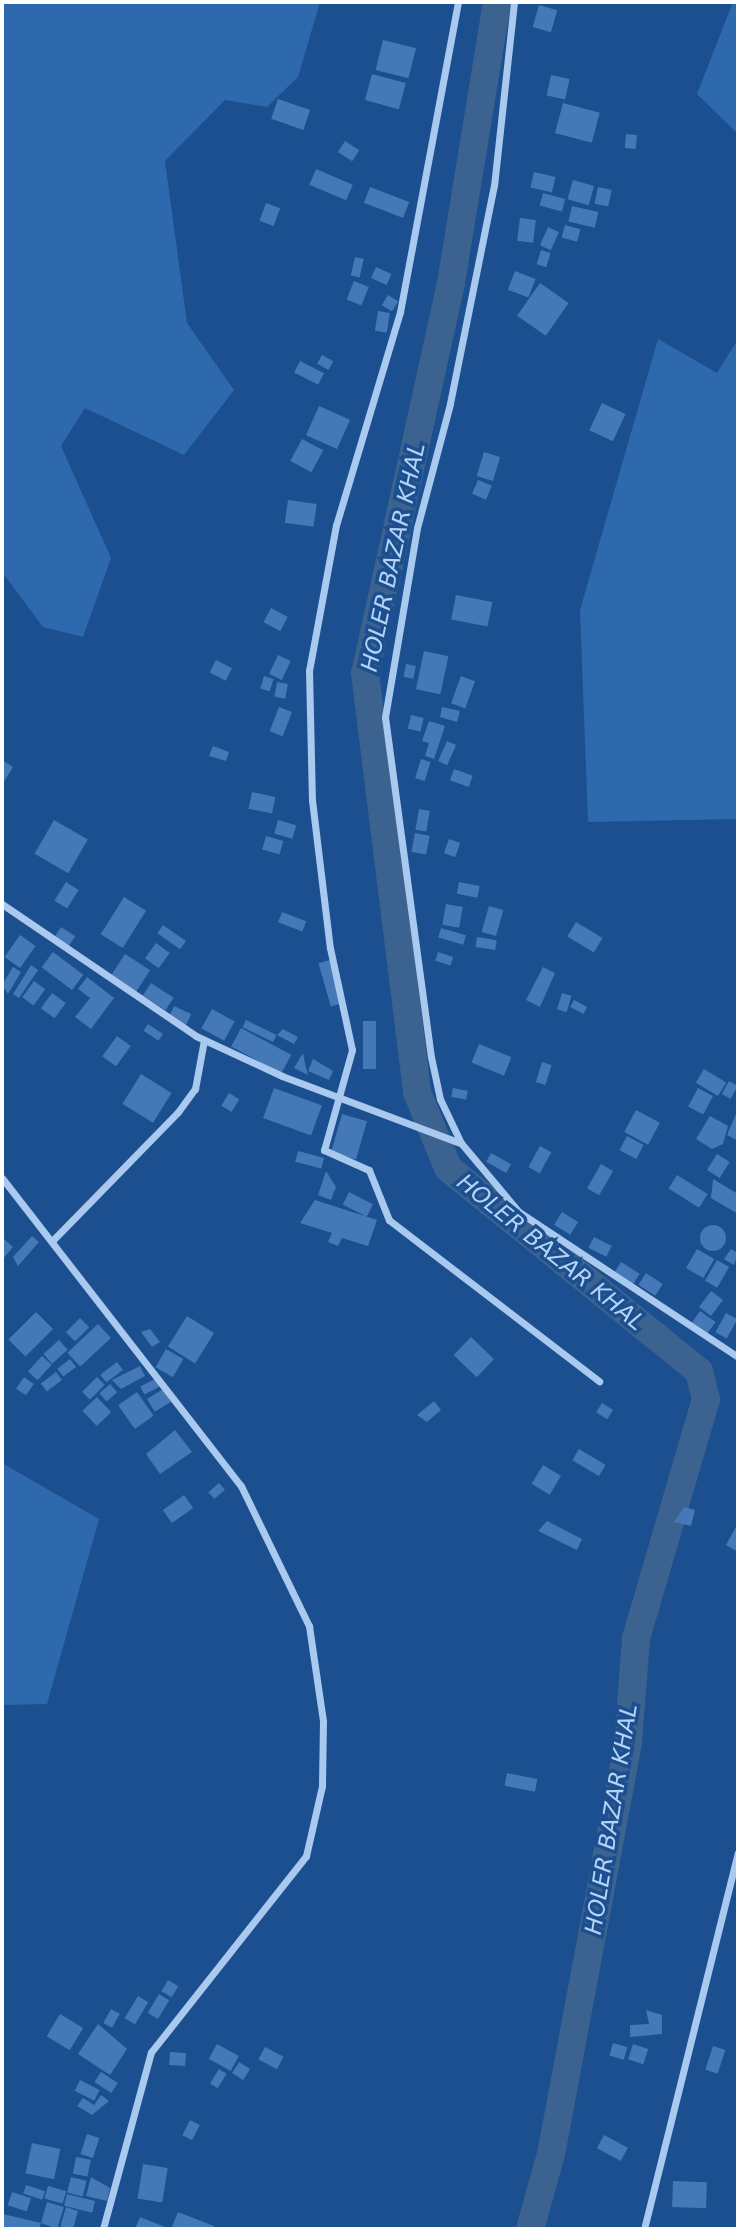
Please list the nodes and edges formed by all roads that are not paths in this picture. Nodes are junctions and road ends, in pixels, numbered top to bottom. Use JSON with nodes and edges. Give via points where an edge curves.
{"nodes":[{"id":1,"x":458,"y":2,"type":"edge"},
{"id":2,"x":514,"y":2,"type":"edge"},
{"id":3,"x":2,"y":904,"type":"edge"},
{"id":4,"x":204,"y":1040,"type":"junction"},
{"id":5,"x":344,"y":1097,"type":"junction"},
{"id":6,"x":461,"y":1143,"type":"junction"},
{"id":7,"x":2,"y":1178,"type":"edge"},
{"id":8,"x":54,"y":1239,"type":"junction"},
{"id":9,"x":738,"y":1357,"type":"edge"},
{"id":10,"x":599,"y":1381,"type":"dead end"},
{"id":11,"x":738,"y":1853,"type":"edge"},
{"id":12,"x":103,"y":2229,"type":"edge"},
{"id":13,"x":644,"y":2229,"type":"edge"}],
"edges":[{"from":1,"to":5,"type":"street","via":[[400,312],[336,525],[309,670],[312,800],[330,948],[350,1024]]},
{"from":2,"to":6,"type":"street","via":[[494,185],[410,566],[385,717],[431,1057],[440,1098]]},
{"from":3,"to":4,"type":"street","via":[[113,984]]},
{"from":4,"to":5,"type":"street"},
{"from":4,"to":8,"type":"street","via":[[195,1089],[178,1112]]},
{"from":5,"to":6,"type":"street"},
{"from":5,"to":10,"type":"street","via":[[324,1150],[328,1155],[369,1170],[388,1220]]},
{"from":6,"to":9,"type":"street","via":[[490,1182],[543,1232]]},
{"from":7,"to":8,"type":"street"},
{"from":8,"to":12,"type":"street","via":[[241,1486],[309,1626],[323,1721],[322,1786],[306,1856],[151,2052]]},
{"from":11,"to":13,"type":"street"}]}
